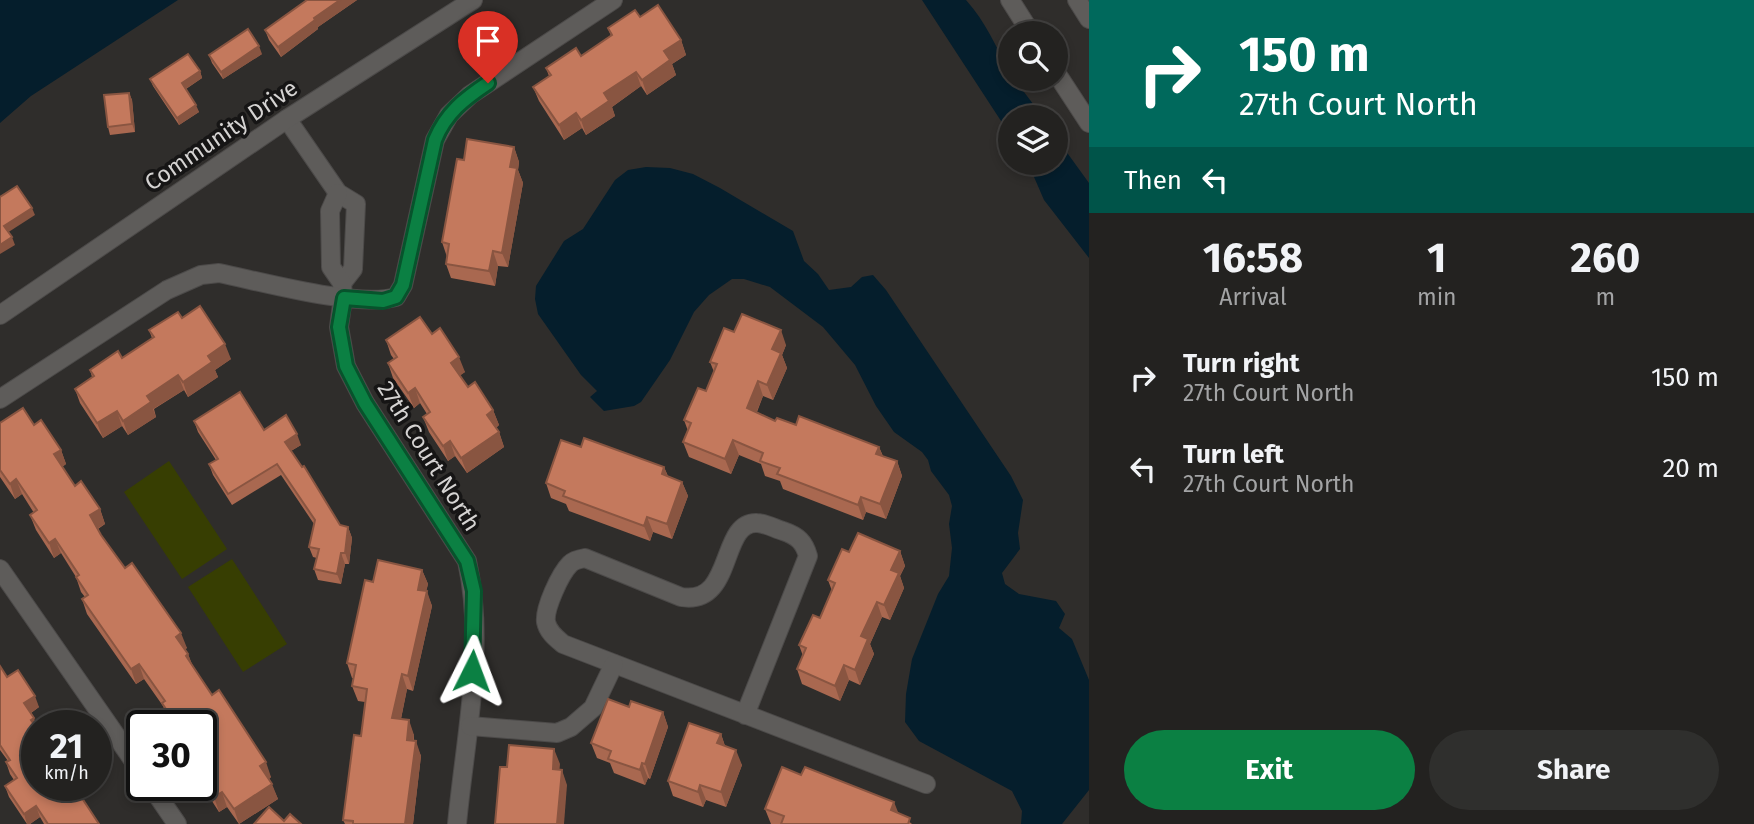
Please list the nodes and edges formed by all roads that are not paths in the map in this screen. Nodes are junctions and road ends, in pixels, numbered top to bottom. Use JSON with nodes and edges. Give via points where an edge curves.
{"nodes":[{"id":1,"x":473,"y":0,"type":"edge"},
{"id":2,"x":613,"y":0,"type":"edge"},
{"id":3,"x":1010,"y":0,"type":"edge"},
{"id":4,"x":1077,"y":0,"type":"edge"},
{"id":5,"x":1089,"y":19,"type":"edge"},
{"id":6,"x":1023,"y":21,"type":"edge"},
{"id":7,"x":1068,"y":91,"type":"edge"},
{"id":8,"x":287,"y":119,"type":"junction"},
{"id":9,"x":1089,"y":123,"type":"edge"},
{"id":10,"x":338,"y":193,"type":"junction"},
{"id":11,"x":343,"y":290,"type":"junction"},
{"id":12,"x":0,"y":315,"type":"edge"},
{"id":13,"x":0,"y":399,"type":"edge"},
{"id":14,"x":0,"y":569,"type":"edge"},
{"id":15,"x":614,"y":664,"type":"junction"},
{"id":16,"x":745,"y":715,"type":"junction"},
{"id":17,"x":470,"y":726,"type":"junction"},
{"id":18,"x":126,"y":750,"type":"edge"},
{"id":19,"x":926,"y":784,"type":"dead end"},
{"id":20,"x":161,"y":801,"type":"edge"},
{"id":21,"x":177,"y":824,"type":"edge"},
{"id":22,"x":457,"y":824,"type":"edge"}],
"edges":[{"from":1,"to":8,"type":"street","name":"Community Drive"},
{"from":2,"to":11,"type":"street","via":[[470,95],[449,114],[435,140],[403,285],[396,297],[383,301]]},
{"from":3,"to":6,"type":"street"},
{"from":4,"to":5,"type":"street"},
{"from":7,"to":9,"type":"street"},
{"from":8,"to":10,"type":"street","name":"27th Court North"},
{"from":8,"to":12,"type":"street","name":"Community Drive"},
{"from":10,"to":11,"type":"street","name":"27th Court North","via":[[330,211],[331,267]]},
{"from":10,"to":11,"type":"street","name":"27th Court North","via":[[356,204],[353,269]]},
{"from":11,"to":13,"type":"street","via":[[219,273],[201,275],[167,290]]},
{"from":11,"to":17,"type":"street","name":"27th Court North","via":[[339,327],[346,366],[467,561],[475,629]]},
{"from":14,"to":18,"type":"street"},
{"from":15,"to":16,"type":"street"},
{"from":15,"to":16,"type":"street","via":[[563,644],[552,636],[546,623],[547,609],[572,562],[585,558],[598,562],[694,600],[713,589],[744,526],[757,523],[793,535],[804,543],[808,556]]},
{"from":15,"to":17,"type":"street","via":[[593,708],[571,727],[557,733]]},
{"from":16,"to":19,"type":"street"},
{"from":17,"to":22,"type":"street","name":"27th Court North"},
{"from":20,"to":21,"type":"street"}]}
